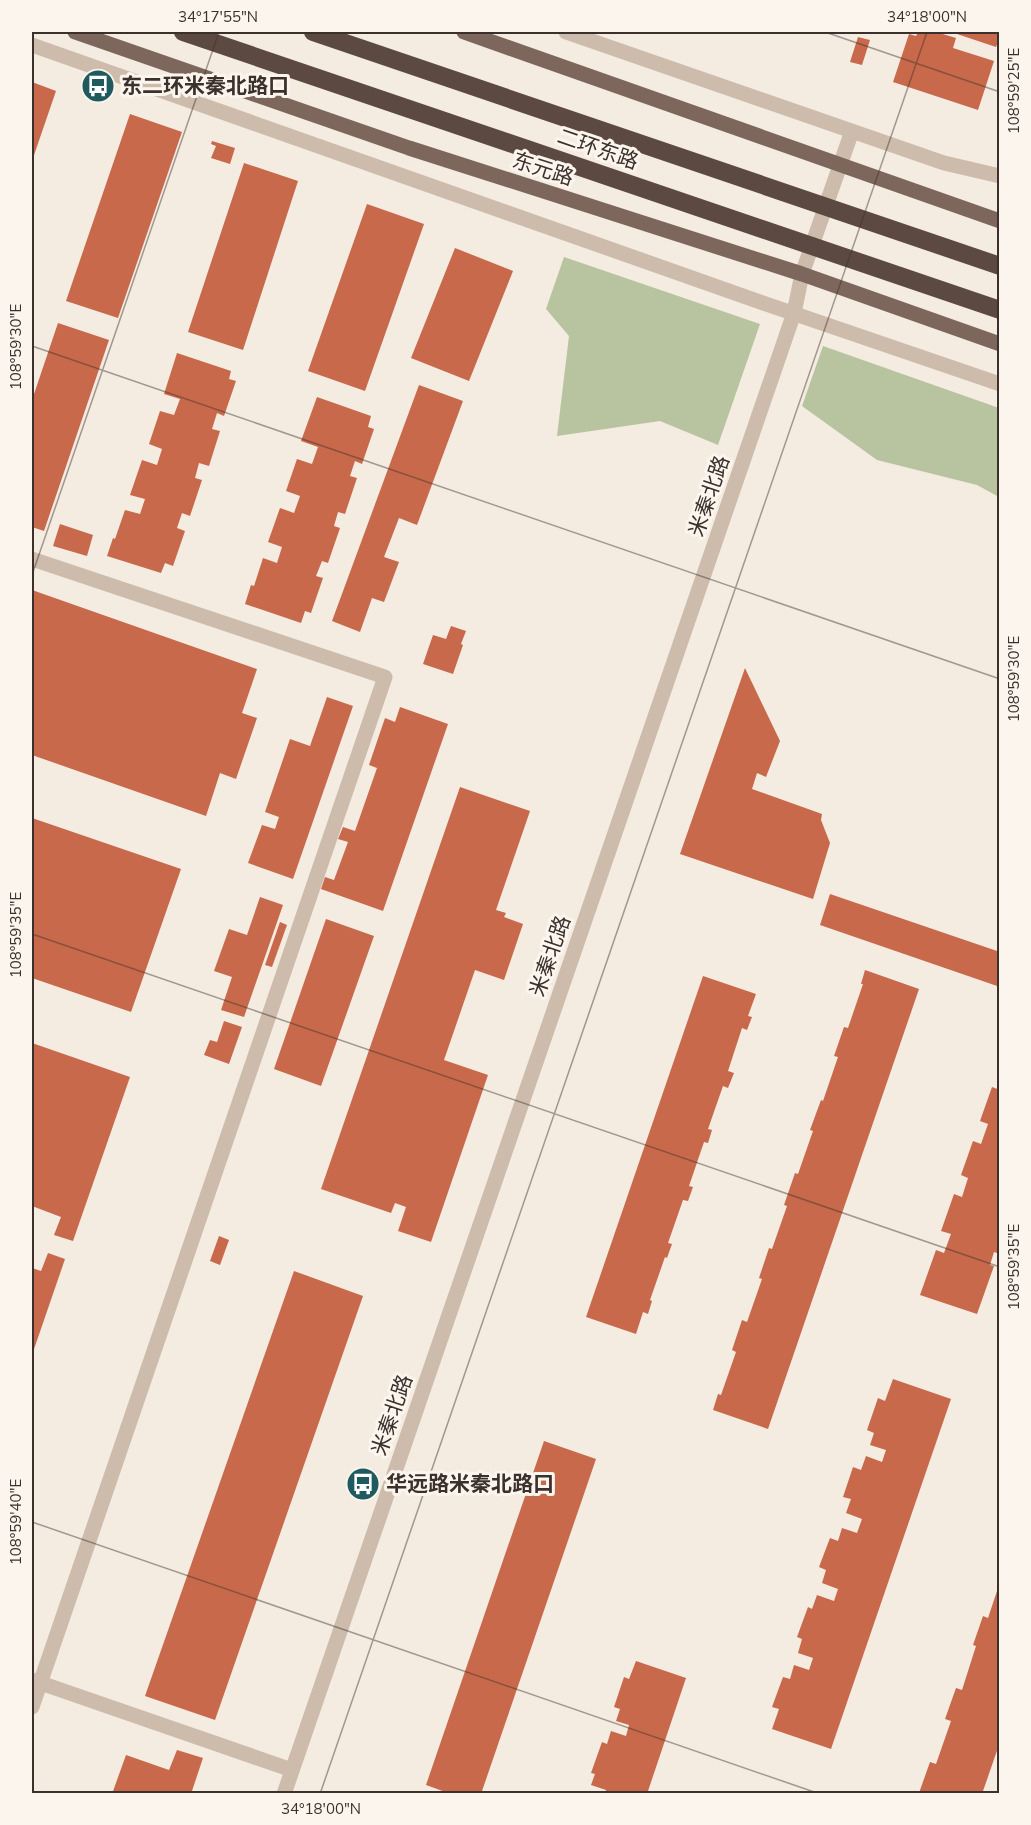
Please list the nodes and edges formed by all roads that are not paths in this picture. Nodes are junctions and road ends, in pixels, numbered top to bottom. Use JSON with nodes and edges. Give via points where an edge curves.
{"nodes":[{"id":1,"x":75,"y":32,"type":"edge"},
{"id":2,"x":183,"y":32,"type":"edge"},
{"id":3,"x":313,"y":32,"type":"edge"},
{"id":4,"x":464,"y":32,"type":"edge"},
{"id":5,"x":566,"y":32,"type":"edge"},
{"id":6,"x":32,"y":45,"type":"edge"},
{"id":7,"x":852,"y":130,"type":"junction"},
{"id":8,"x":840,"y":164,"type":"junction"},
{"id":9,"x":999,"y":176,"type":"edge"},
{"id":10,"x":999,"y":221,"type":"edge"},
{"id":11,"x":999,"y":266,"type":"edge"},
{"id":12,"x":802,"y":274,"type":"junction"},
{"id":13,"x":999,"y":310,"type":"edge"},
{"id":14,"x":794,"y":313,"type":"junction"},
{"id":15,"x":999,"y":344,"type":"edge"},
{"id":16,"x":999,"y":384,"type":"edge"},
{"id":17,"x":32,"y":559,"type":"edge"},
{"id":18,"x":36,"y":1681,"type":"edge"},
{"id":19,"x":32,"y":1707,"type":"edge"},
{"id":20,"x":292,"y":1770,"type":"junction"},
{"id":21,"x":284,"y":1794,"type":"edge"}],
"edges":[{"from":1,"to":12,"type":"main road","name":"东元路","via":[[409,148]]},
{"from":2,"to":13,"type":"highway","name":"二环东路","bridge":true},
{"from":3,"to":11,"type":"highway","name":"二环东路","bridge":true},
{"from":4,"to":8,"type":"main road"},
{"from":5,"to":7,"type":"street"},
{"from":6,"to":14,"type":"street"},
{"from":7,"to":8,"type":"street","name":"米秦北路"},
{"from":7,"to":9,"type":"street","via":[[944,163]]},
{"from":8,"to":10,"type":"main road"},
{"from":8,"to":12,"type":"street","name":"米秦北路"},
{"from":12,"to":14,"type":"street","name":"米秦北路"},
{"from":12,"to":15,"type":"main road","name":"东元路"},
{"from":14,"to":16,"type":"street"},
{"from":14,"to":20,"type":"street","name":"米秦北路"},
{"from":17,"to":18,"type":"street","via":[[385,677]]},
{"from":18,"to":19,"type":"street"},
{"from":18,"to":20,"type":"street"},
{"from":20,"to":21,"type":"street","name":"米秦北路"}]}
